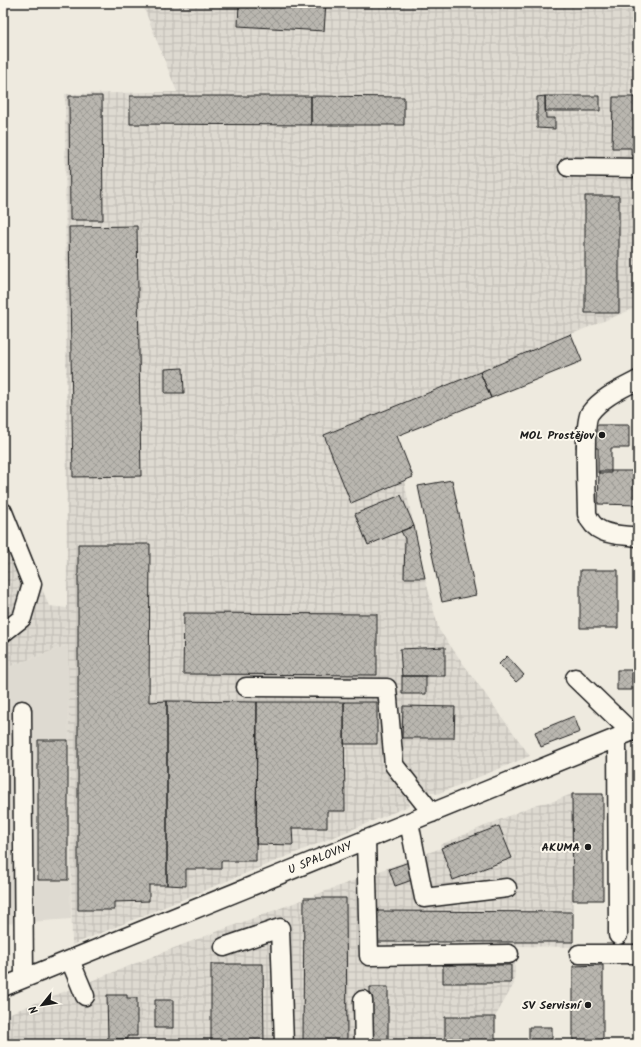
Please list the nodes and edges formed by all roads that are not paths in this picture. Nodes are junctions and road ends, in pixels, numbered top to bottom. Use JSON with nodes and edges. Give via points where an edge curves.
{"nodes":[{"id":1,"x":568,"y":167,"type":"dead end"},
{"id":2,"x":638,"y":168,"type":"edge"},
{"id":3,"x":636,"y":384,"type":"edge"},
{"id":4,"x":3,"y":512,"type":"edge"},
{"id":5,"x":638,"y":537,"type":"edge"},
{"id":6,"x":3,"y":633,"type":"edge"},
{"id":7,"x":576,"y":678,"type":"dead end"},
{"id":8,"x":246,"y":687,"type":"dead end"},
{"id":9,"x":22,"y":710,"type":"dead end"},
{"id":10,"x":628,"y":733,"type":"edge"},
{"id":11,"x":432,"y":812,"type":"junction"},
{"id":12,"x":409,"y":822,"type":"junction"},
{"id":13,"x":366,"y":839,"type":"junction"},
{"id":14,"x":507,"y":888,"type":"dead end"},
{"id":15,"x":618,"y":935,"type":"dead end"},
{"id":16,"x":224,"y":947,"type":"dead end"},
{"id":17,"x":508,"y":954,"type":"dead end"},
{"id":18,"x":579,"y":954,"type":"dead end"},
{"id":19,"x":638,"y":954,"type":"edge"},
{"id":20,"x":70,"y":960,"type":"junction"},
{"id":21,"x":24,"y":978,"type":"junction"},
{"id":22,"x":3,"y":987,"type":"edge"},
{"id":23,"x":85,"y":996,"type":"dead end"},
{"id":24,"x":363,"y":1000,"type":"dead end"},
{"id":25,"x":284,"y":1044,"type":"edge"},
{"id":26,"x":364,"y":1044,"type":"edge"}],
"edges":[{"from":1,"to":2,"type":"street"},
{"from":3,"to":5,"type":"street","via":[[604,399],[589,414],[586,422],[587,514],[598,530]]},
{"from":4,"to":6,"type":"street","via":[[32,584],[22,618]]},
{"from":7,"to":10,"type":"street"},
{"from":8,"to":11,"type":"street","via":[[387,688],[394,765]]},
{"from":9,"to":21,"type":"street"},
{"from":10,"to":11,"type":"street","name":"U SPALOVNY"},
{"from":10,"to":15,"type":"street"},
{"from":11,"to":12,"type":"street","name":"U SPALOVNY"},
{"from":12,"to":13,"type":"street","name":"U SPALOVNY"},
{"from":12,"to":14,"type":"street","via":[[424,898]]},
{"from":13,"to":17,"type":"street","via":[[369,956]]},
{"from":13,"to":20,"type":"street","name":"U SPALOVNY"},
{"from":16,"to":25,"type":"street","via":[[280,928]]},
{"from":18,"to":19,"type":"street"},
{"from":20,"to":21,"type":"street","name":"U SPALOVNY"},
{"from":20,"to":23,"type":"street"},
{"from":21,"to":22,"type":"street","name":"U SPALOVNY"},
{"from":24,"to":26,"type":"street"}]}
